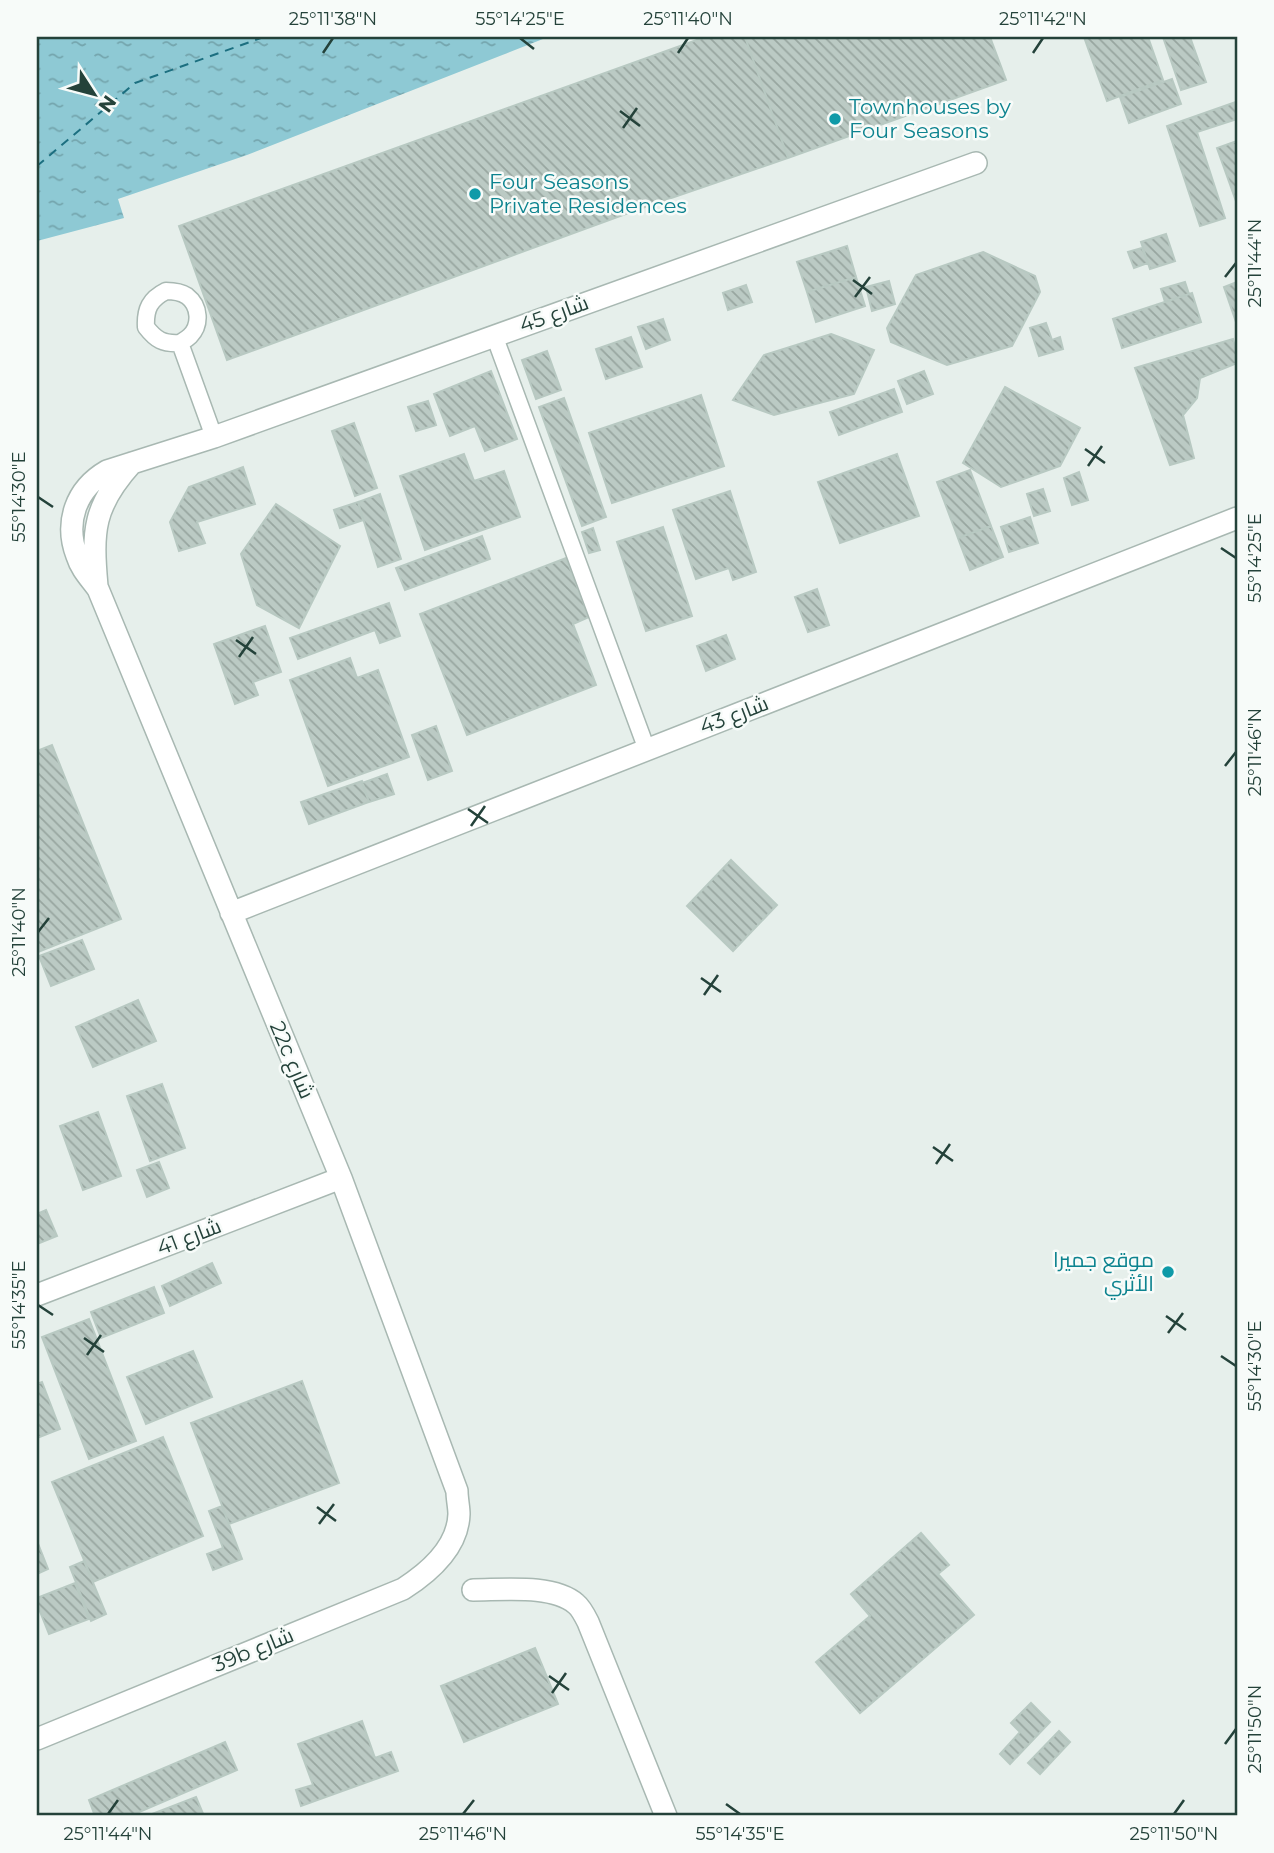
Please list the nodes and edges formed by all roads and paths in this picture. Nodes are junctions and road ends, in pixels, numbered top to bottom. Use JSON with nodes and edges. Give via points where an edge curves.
{"nodes":[{"id":1,"x":976,"y":163,"type":"dead end"},
{"id":2,"x":494,"y":335,"type":"junction"},
{"id":3,"x":180,"y":343,"type":"dead end"},
{"id":4,"x":214,"y":437,"type":"junction"},
{"id":5,"x":132,"y":463,"type":"joint"},
{"id":6,"x":1237,"y":518,"type":"edge"},
{"id":7,"x":648,"y":750,"type":"junction"},
{"id":8,"x":231,"y":913,"type":"junction"},
{"id":9,"x":341,"y":1178,"type":"junction"},
{"id":10,"x":37,"y":1295,"type":"edge"},
{"id":11,"x":453,"y":1539,"type":"joint"},
{"id":12,"x":474,"y":1590,"type":"dead end"},
{"id":13,"x":37,"y":1739,"type":"edge"},
{"id":14,"x":666,"y":1816,"type":"edge"}],
"edges":[{"from":1,"to":2,"type":"street","name":"شارع 45"},
{"from":2,"to":4,"type":"street","name":"شارع 45"},
{"from":2,"to":7,"type":"lane"},
{"from":3,"to":4,"type":"lane"},
{"from":4,"to":5,"type":"street","name":"شارع 45"},
{"from":5,"to":8,"type":"street","name":"22c شارع","via":[[101,508],[94,543],[97,589]]},
{"from":6,"to":7,"type":"street","name":"شارع 43"},
{"from":7,"to":8,"type":"street","name":"شارع 43"},
{"from":8,"to":9,"type":"street","name":"22c شارع"},
{"from":9,"to":10,"type":"street","name":"شارع 41"},
{"from":9,"to":11,"type":"street","name":"22c شارع","via":[[457,1491],[459,1517]]},
{"from":11,"to":13,"type":"street","name":"39b شارع","via":[[423,1576],[402,1589]]},
{"from":12,"to":14,"type":"street","via":[[548,1592],[577,1605],[589,1622]]}]}
